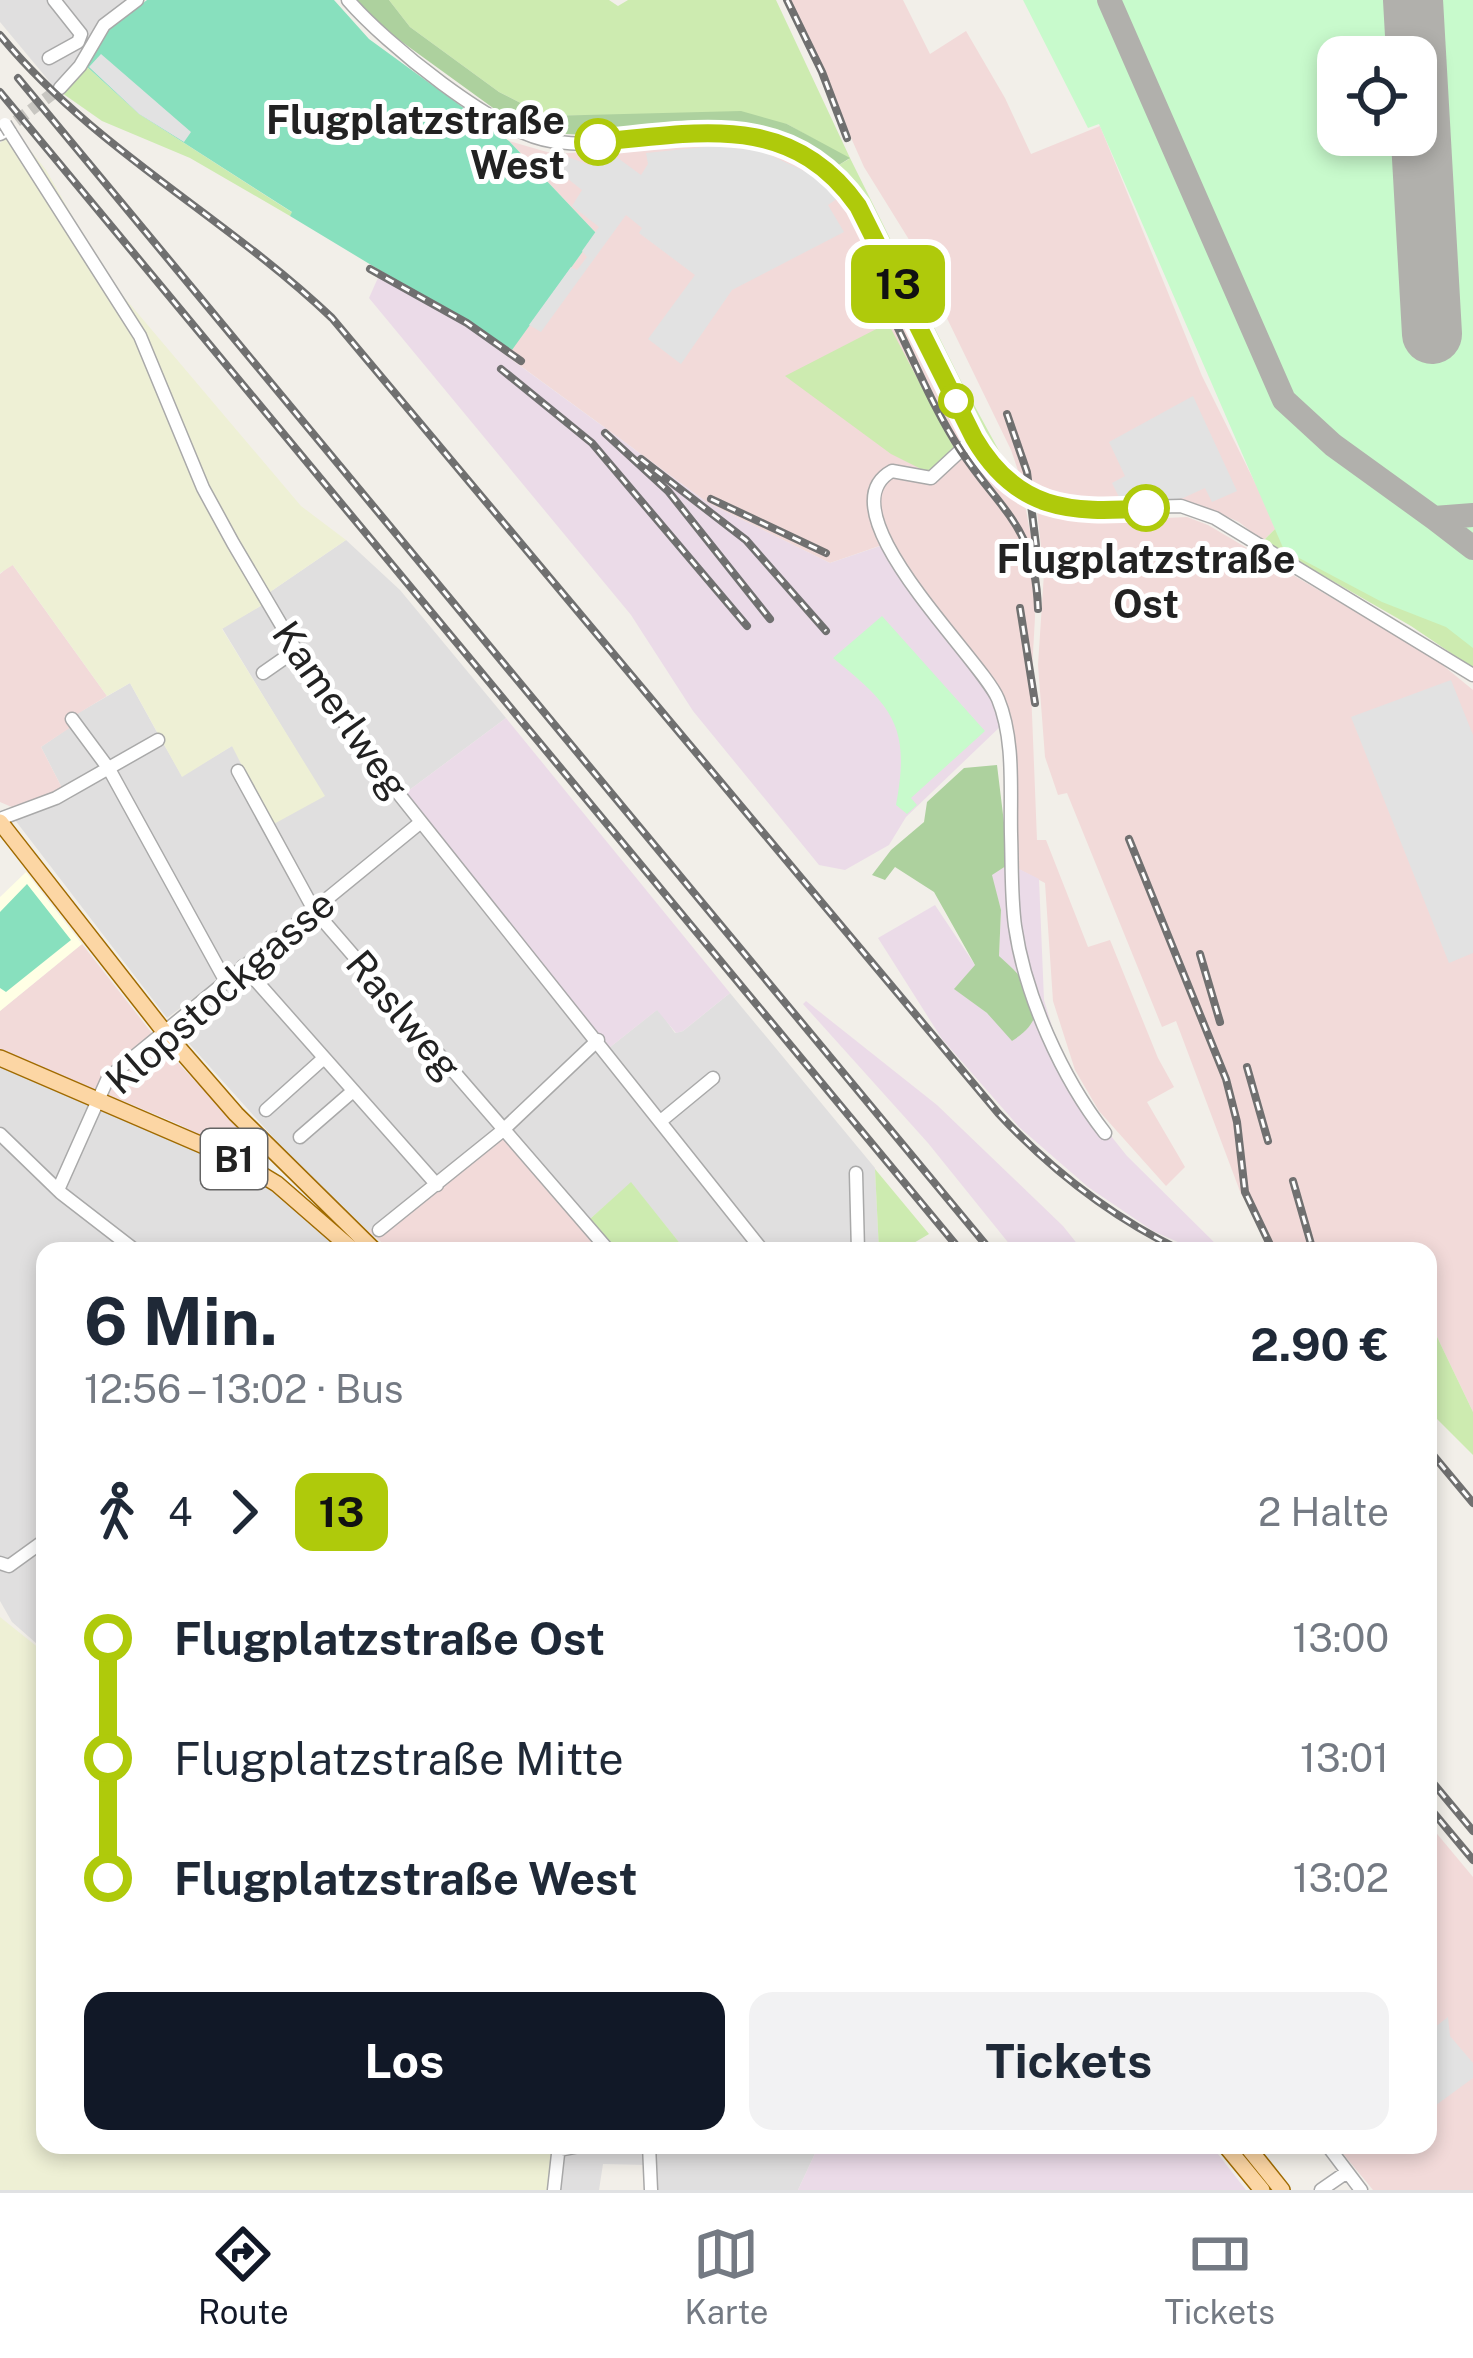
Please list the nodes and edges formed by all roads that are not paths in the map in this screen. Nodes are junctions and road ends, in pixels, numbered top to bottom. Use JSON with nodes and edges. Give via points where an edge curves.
{"nodes":[{"id":1,"x":54,"y":0,"type":"edge"},
{"id":2,"x":137,"y":0,"type":"edge"},
{"id":3,"x":348,"y":0,"type":"edge"},
{"id":4,"x":49,"y":58,"type":"dead end"},
{"id":5,"x":60,"y":88,"type":"tunnel mouth"},
{"id":6,"x":3,"y":128,"type":"edge"},
{"id":7,"x":974,"y":438,"type":"junction"},
{"id":8,"x":296,"y":650,"type":"junction"},
{"id":9,"x":263,"y":673,"type":"dead end"},
{"id":10,"x":1473,"y":675,"type":"edge"},
{"id":11,"x":72,"y":719,"type":"dead end"},
{"id":12,"x":158,"y":740,"type":"dead end"},
{"id":13,"x":109,"y":769,"type":"junction"},
{"id":14,"x":238,"y":771,"type":"dead end"},
{"id":15,"x":0,"y":820,"type":"edge"},
{"id":16,"x":421,"y":822,"type":"junction"},
{"id":17,"x":314,"y":910,"type":"junction"},
{"id":18,"x":243,"y":966,"type":"junction"},
{"id":19,"x":225,"y":980,"type":"junction"},
{"id":20,"x":163,"y":1030,"type":"junction"},
{"id":21,"x":598,"y":1040,"type":"junction"},
{"id":22,"x":0,"y":1058,"type":"edge"},
{"id":23,"x":324,"y":1058,"type":"junction"},
{"id":24,"x":712,"y":1078,"type":"dead end"},
{"id":25,"x":353,"y":1090,"type":"junction"},
{"id":26,"x":96,"y":1098,"type":"junction"},
{"id":27,"x":266,"y":1110,"type":"dead end"},
{"id":28,"x":662,"y":1120,"type":"junction"},
{"id":29,"x":502,"y":1131,"type":"junction"},
{"id":30,"x":1105,"y":1133,"type":"dead end"},
{"id":31,"x":0,"y":1134,"type":"edge"},
{"id":32,"x":299,"y":1137,"type":"dead end"},
{"id":33,"x":856,"y":1173,"type":"dead end"},
{"id":34,"x":437,"y":1185,"type":"junction"},
{"id":35,"x":58,"y":1190,"type":"junction"},
{"id":36,"x":379,"y":1230,"type":"dead end"},
{"id":37,"x":124,"y":1242,"type":"edge"},
{"id":38,"x":343,"y":1242,"type":"edge"},
{"id":39,"x":366,"y":1242,"type":"edge"},
{"id":40,"x":601,"y":1242,"type":"edge"},
{"id":41,"x":756,"y":1242,"type":"edge"},
{"id":42,"x":858,"y":1242,"type":"edge"},
{"id":43,"x":36,"y":1545,"type":"edge"},
{"id":44,"x":3,"y":1565,"type":"edge"},
{"id":45,"x":558,"y":2154,"type":"edge"},
{"id":46,"x":649,"y":2154,"type":"edge"},
{"id":47,"x":1232,"y":2154,"type":"edge"},
{"id":48,"x":1253,"y":2154,"type":"edge"},
{"id":49,"x":1334,"y":2154,"type":"edge"},
{"id":50,"x":1347,"y":2171,"type":"junction"},
{"id":51,"x":554,"y":2190,"type":"edge"},
{"id":52,"x":651,"y":2190,"type":"edge"},
{"id":53,"x":1262,"y":2190,"type":"edge"},
{"id":54,"x":1282,"y":2190,"type":"edge"},
{"id":55,"x":1322,"y":2190,"type":"edge"},
{"id":56,"x":1361,"y":2190,"type":"edge"}],
"edges":[{"from":1,"to":4,"type":"street","via":[[81,34]]},
{"from":2,"to":5,"type":"street","via":[[104,26]]},
{"from":3,"to":7,"type":"street","via":[[419,63],[528,136],[575,143],[741,133],[805,154],[858,206]]},
{"from":6,"to":8,"type":"street","name":"Kamerlweg","via":[[140,337],[203,488]]},
{"from":7,"to":10,"type":"street","via":[[1006,481],[1058,507],[1181,506],[1216,518]]},
{"from":7,"to":30,"type":"street","via":[[931,478],[892,471],[874,496],[888,549],[998,697],[1009,753],[1016,928],[1064,1074]]},
{"from":8,"to":9,"type":"street"},
{"from":8,"to":16,"type":"street","name":"Kamerlweg"},
{"from":11,"to":13,"type":"street"},
{"from":12,"to":13,"type":"street"},
{"from":13,"to":15,"type":"street"},
{"from":13,"to":19,"type":"street"},
{"from":14,"to":17,"type":"street","name":"Raslweg"},
{"from":15,"to":20,"type":"main road"},
{"from":16,"to":17,"type":"street","name":"Klopstockgasse"},
{"from":16,"to":21,"type":"street","name":"Kamerlweg"},
{"from":17,"to":18,"type":"street","name":"Klopstockgasse"},
{"from":17,"to":29,"type":"street","name":"Raslweg"},
{"from":18,"to":19,"type":"street","name":"Klopstockgasse"},
{"from":18,"to":23,"type":"street"},
{"from":19,"to":20,"type":"street","name":"Klopstockgasse"},
{"from":20,"to":26,"type":"street","name":"Klopstockgasse"},
{"from":20,"to":39,"type":"main road","number":"B1"},
{"from":21,"to":28,"type":"street","name":"Kamerlweg"},
{"from":21,"to":29,"type":"street"},
{"from":22,"to":26,"type":"main road","number":"B1"},
{"from":23,"to":25,"type":"street"},
{"from":23,"to":27,"type":"street"},
{"from":24,"to":28,"type":"street"},
{"from":25,"to":32,"type":"street"},
{"from":25,"to":34,"type":"street"},
{"from":26,"to":35,"type":"street","name":"Klopstockgasse"},
{"from":26,"to":38,"type":"main road","number":"B1","via":[[239,1161]]},
{"from":28,"to":41,"type":"street","name":"Kamerlweg"},
{"from":29,"to":34,"type":"street"},
{"from":29,"to":40,"type":"street","name":"Raslweg"},
{"from":31,"to":35,"type":"street"},
{"from":33,"to":42,"type":"street"},
{"from":34,"to":36,"type":"street"},
{"from":35,"to":37,"type":"street"},
{"from":43,"to":44,"type":"street"},
{"from":45,"to":51,"type":"street"},
{"from":46,"to":52,"type":"street"},
{"from":47,"to":53,"type":"main road"},
{"from":48,"to":54,"type":"main road"},
{"from":49,"to":50,"type":"street"},
{"from":50,"to":55,"type":"street"},
{"from":50,"to":56,"type":"street"}]}
